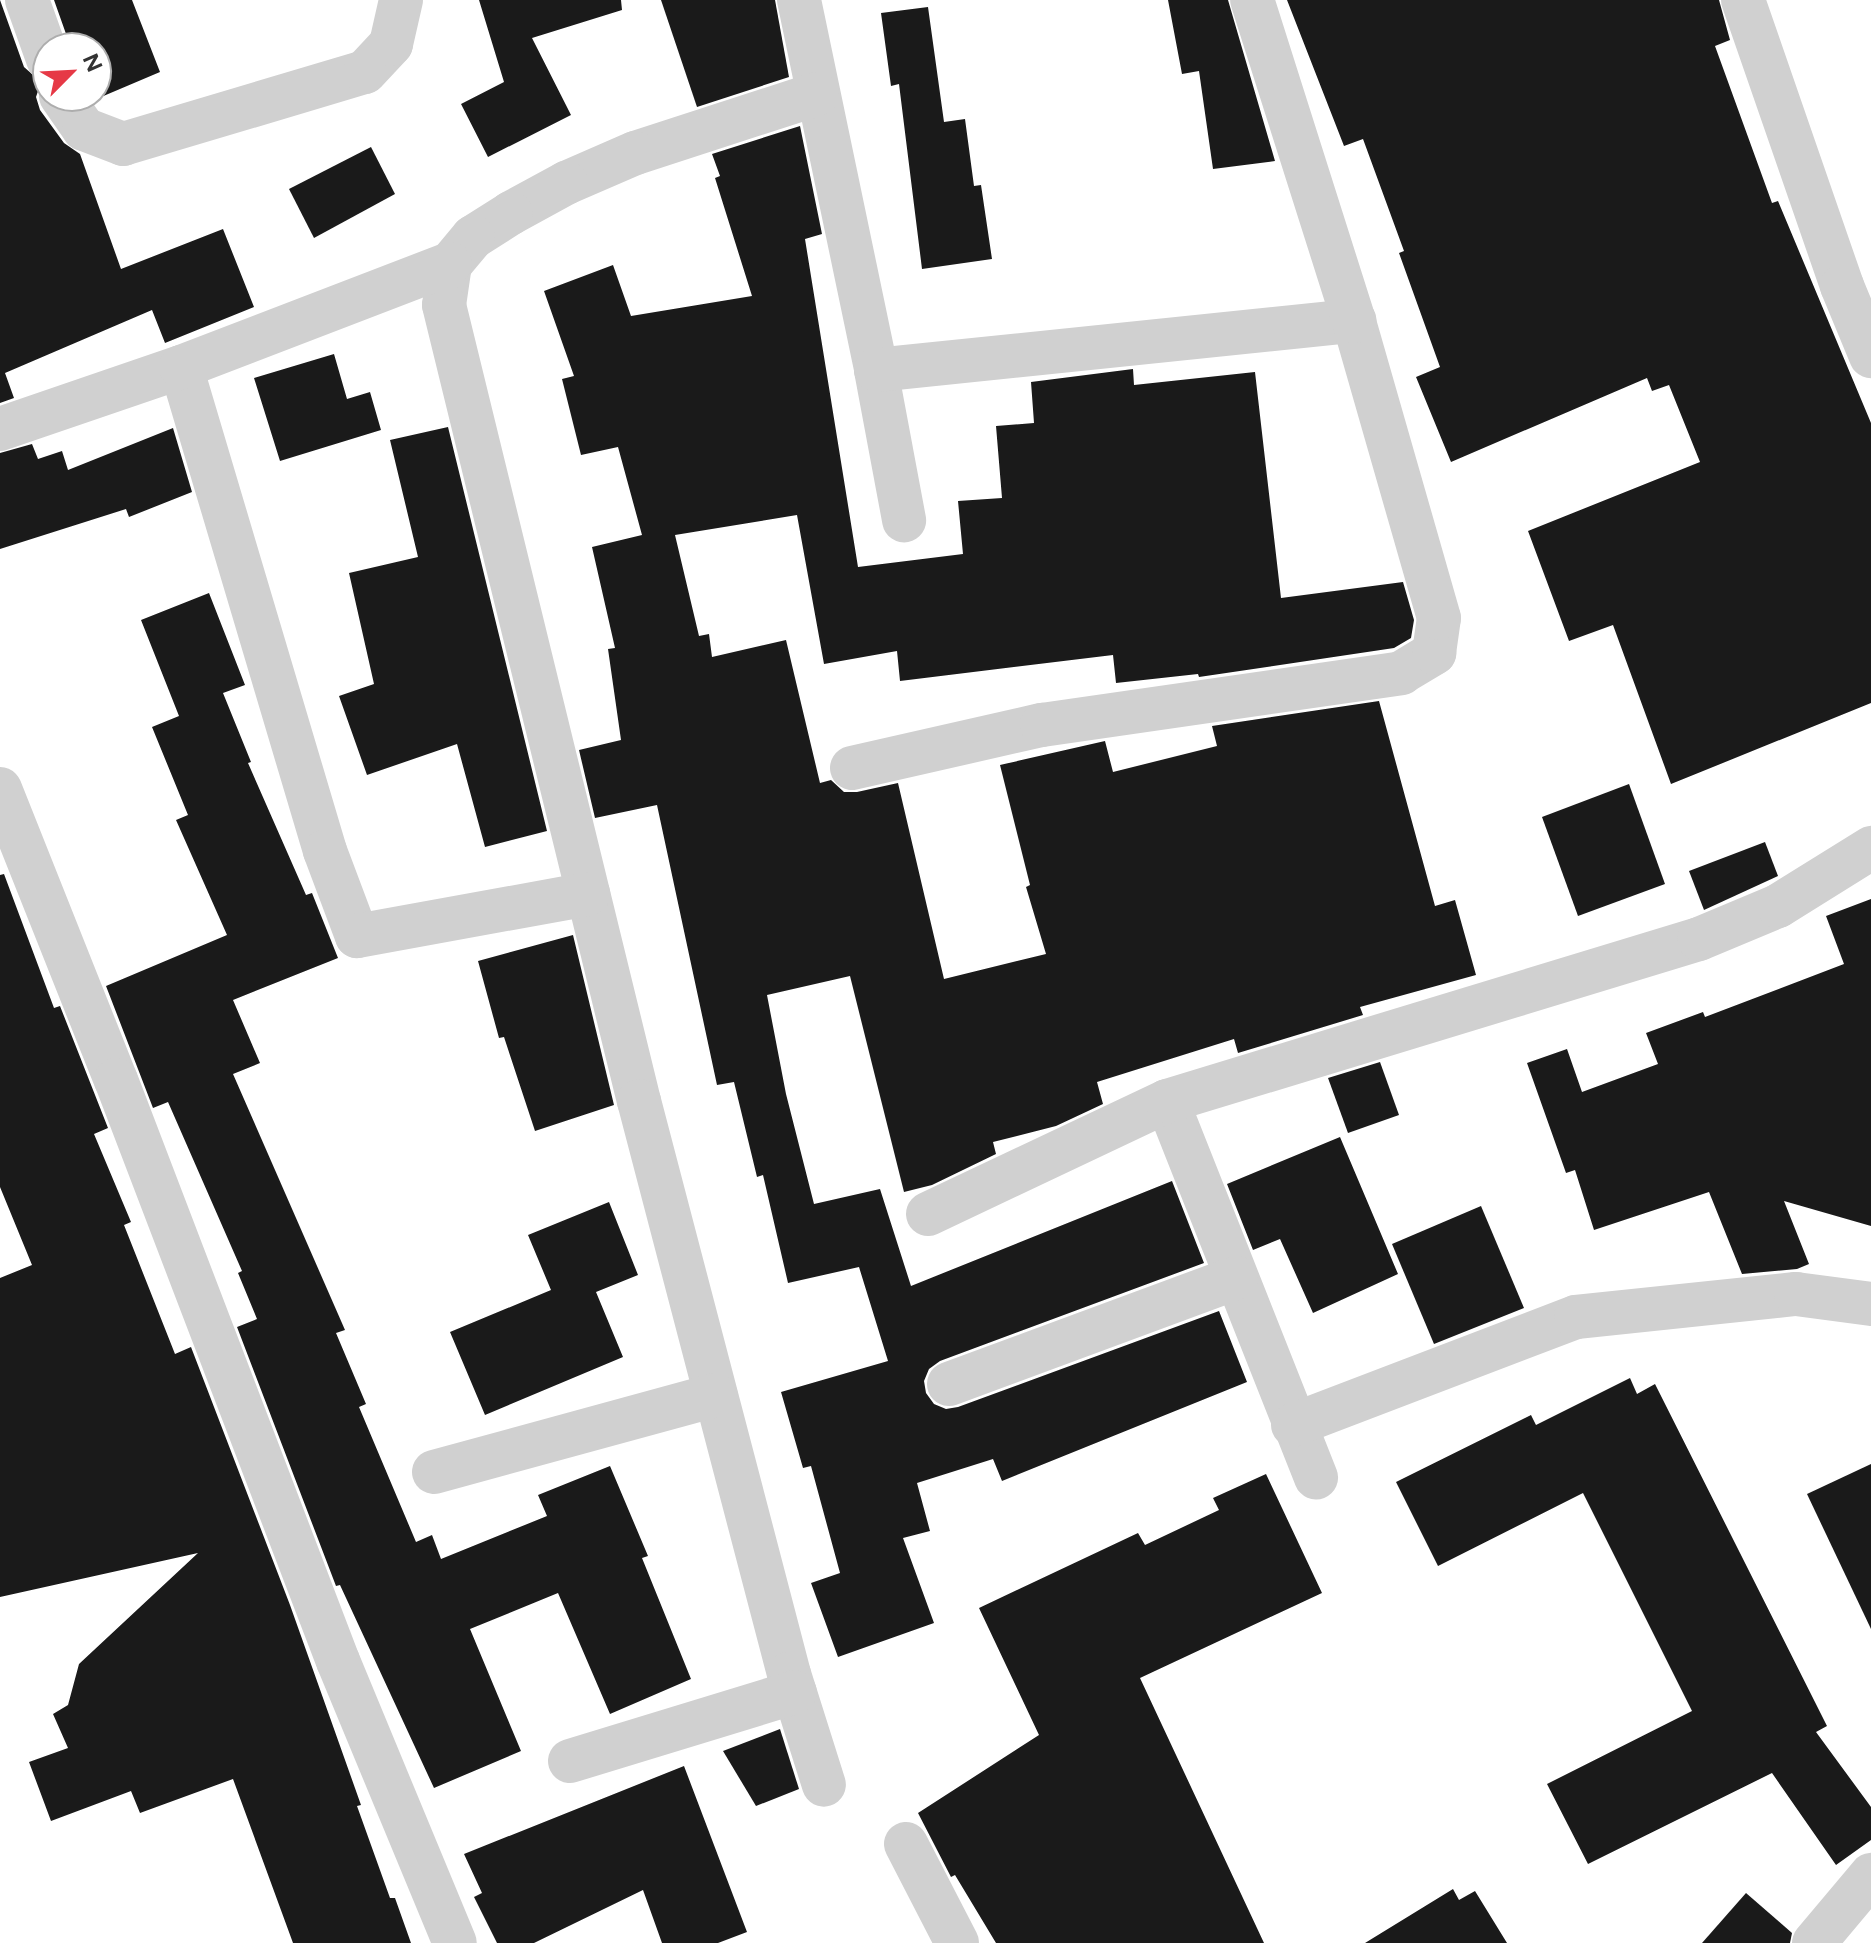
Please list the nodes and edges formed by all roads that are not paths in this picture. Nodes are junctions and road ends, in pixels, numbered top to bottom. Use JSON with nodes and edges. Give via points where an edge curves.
{"nodes":[{"id":1,"x":27,"y":0,"type":"edge"},
{"id":2,"x":401,"y":0,"type":"edge"},
{"id":3,"x":799,"y":0,"type":"edge"},
{"id":4,"x":1252,"y":0,"type":"edge"},
{"id":5,"x":1743,"y":0,"type":"edge"},
{"id":6,"x":38,"y":32,"type":"edge"},
{"id":7,"x":817,"y":94,"type":"junction"},
{"id":8,"x":72,"y":112,"type":"edge"},
{"id":9,"x":450,"y":264,"type":"junction"},
{"id":10,"x":1856,"y":279,"type":"edge"},
{"id":11,"x":1354,"y":321,"type":"junction"},
{"id":12,"x":1871,"y":356,"type":"edge"},
{"id":13,"x":181,"y":367,"type":"junction"},
{"id":14,"x":876,"y":370,"type":"junction"},
{"id":15,"x":0,"y":429,"type":"edge"},
{"id":16,"x":904,"y":520,"type":"dead end"},
{"id":17,"x":852,"y":768,"type":"dead end"},
{"id":18,"x":0,"y":789,"type":"edge"},
{"id":19,"x":1871,"y":848,"type":"edge"},
{"id":20,"x":588,"y":894,"type":"junction"},
{"id":21,"x":1167,"y":1101,"type":"junction"},
{"id":22,"x":928,"y":1214,"type":"dead end"},
{"id":23,"x":1236,"y":1278,"type":"junction"},
{"id":24,"x":1871,"y":1304,"type":"edge"},
{"id":25,"x":949,"y":1384,"type":"dead end"},
{"id":26,"x":716,"y":1395,"type":"junction"},
{"id":27,"x":1293,"y":1425,"type":"junction"},
{"id":28,"x":434,"y":1472,"type":"dead end"},
{"id":29,"x":1316,"y":1478,"type":"dead end"},
{"id":30,"x":795,"y":1692,"type":"junction"},
{"id":31,"x":570,"y":1761,"type":"dead end"},
{"id":32,"x":824,"y":1785,"type":"dead end"},
{"id":33,"x":906,"y":1844,"type":"dead end"},
{"id":34,"x":1871,"y":1875,"type":"edge"},
{"id":35,"x":455,"y":1943,"type":"edge"},
{"id":36,"x":957,"y":1943,"type":"edge"},
{"id":37,"x":1814,"y":1943,"type":"edge"}],
"edges":[{"from":1,"to":6,"type":"street"},
{"from":2,"to":8,"type":"street","via":[[391,44],[365,72],[123,144],[84,129]]},
{"from":3,"to":7,"type":"street"},
{"from":4,"to":11,"type":"street"},
{"from":5,"to":10,"type":"street"},
{"from":7,"to":9,"type":"street","via":[[635,153],[566,183],[473,237]]},
{"from":7,"to":14,"type":"street"},
{"from":9,"to":13,"type":"street"},
{"from":9,"to":20,"type":"street","via":[[444,305]]},
{"from":10,"to":12,"type":"street"},
{"from":11,"to":14,"type":"street"},
{"from":11,"to":17,"type":"street","via":[[1439,618],[1434,653],[1401,673],[1042,725]]},
{"from":13,"to":15,"type":"street"},
{"from":13,"to":20,"type":"street","via":[[325,851],[357,936]]},
{"from":14,"to":16,"type":"street"},
{"from":18,"to":35,"type":"street","via":[[338,1661]]},
{"from":19,"to":21,"type":"street","via":[[1778,906],[1699,939]]},
{"from":20,"to":26,"type":"street"},
{"from":21,"to":22,"type":"street"},
{"from":21,"to":23,"type":"street"},
{"from":23,"to":25,"type":"street"},
{"from":23,"to":27,"type":"street"},
{"from":24,"to":27,"type":"street","via":[[1796,1294],[1576,1317]]},
{"from":26,"to":28,"type":"street"},
{"from":26,"to":30,"type":"street"},
{"from":27,"to":29,"type":"street"},
{"from":30,"to":31,"type":"street"},
{"from":30,"to":32,"type":"street"},
{"from":33,"to":36,"type":"street"},
{"from":34,"to":37,"type":"street"}]}
